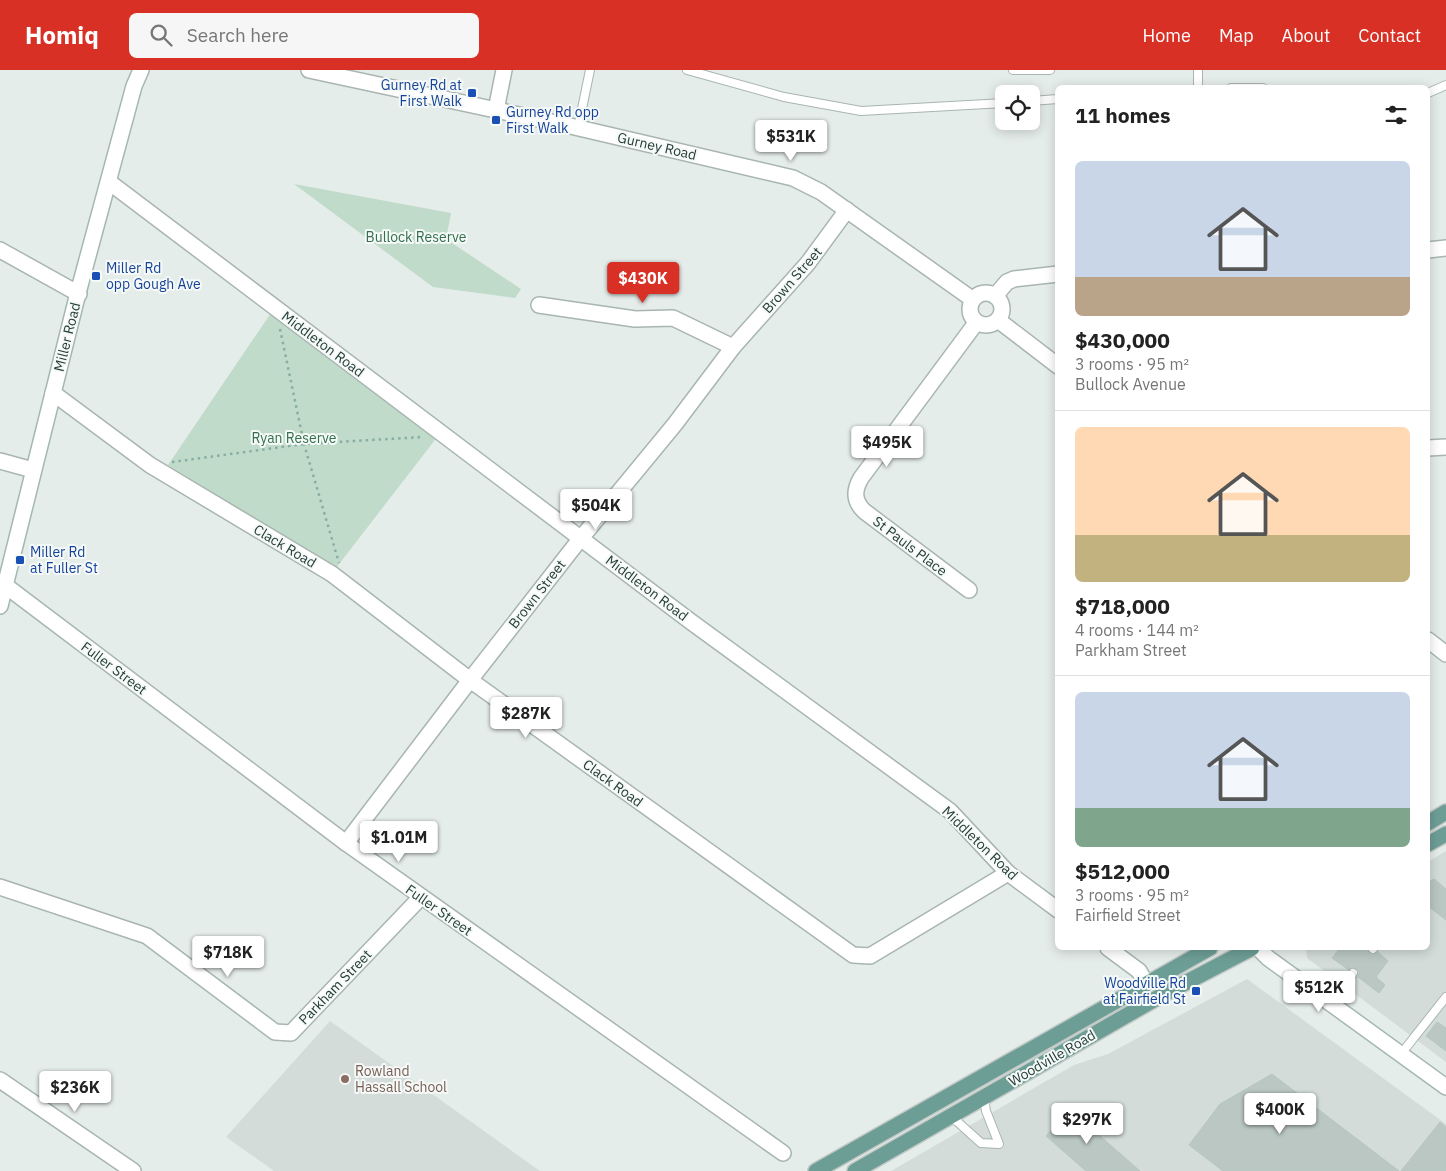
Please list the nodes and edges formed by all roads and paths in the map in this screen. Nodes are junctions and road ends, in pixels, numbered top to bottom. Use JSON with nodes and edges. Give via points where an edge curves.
{"nodes":[{"id":1,"x":141,"y":70,"type":"edge"},
{"id":2,"x":309,"y":70,"type":"edge"},
{"id":3,"x":504,"y":70,"type":"edge"},
{"id":4,"x":590,"y":70,"type":"edge"},
{"id":5,"x":688,"y":70,"type":"edge"},
{"id":6,"x":1013,"y":70,"type":"edge"},
{"id":7,"x":1050,"y":70,"type":"edge"},
{"id":8,"x":1198,"y":70,"type":"edge"},
{"id":9,"x":356,"y":75,"type":"edge"},
{"id":10,"x":1198,"y":85,"type":"edge"},
{"id":11,"x":1446,"y":85,"type":"edge"},
{"id":12,"x":1430,"y":92,"type":"edge"},
{"id":13,"x":1055,"y":99,"type":"edge"},
{"id":14,"x":1040,"y":100,"type":"edge"},
{"id":15,"x":995,"y":103,"type":"edge"},
{"id":16,"x":496,"y":110,"type":"junction"},
{"id":17,"x":578,"y":128,"type":"junction"},
{"id":18,"x":109,"y":182,"type":"junction"},
{"id":19,"x":847,"y":210,"type":"junction"},
{"id":20,"x":1446,"y":248,"type":"edge"},
{"id":21,"x":0,"y":250,"type":"edge"},
{"id":22,"x":1430,"y":250,"type":"edge"},
{"id":23,"x":1055,"y":274,"type":"edge"},
{"id":24,"x":78,"y":294,"type":"junction"},
{"id":25,"x":995,"y":296,"type":"junction"},
{"id":26,"x":972,"y":299,"type":"junction"},
{"id":27,"x":539,"y":305,"type":"dead end"},
{"id":28,"x":276,"y":308,"type":"junction"},
{"id":29,"x":998,"y":320,"type":"junction"},
{"id":30,"x":976,"y":323,"type":"junction"},
{"id":31,"x":733,"y":347,"type":"junction"},
{"id":32,"x":1055,"y":364,"type":"edge"},
{"id":33,"x":53,"y":393,"type":"junction"},
{"id":34,"x":444,"y":435,"type":"junction"},
{"id":35,"x":304,"y":444,"type":"junction"},
{"id":36,"x":1446,"y":447,"type":"edge"},
{"id":37,"x":1430,"y":448,"type":"edge"},
{"id":38,"x":0,"y":461,"type":"edge"},
{"id":39,"x":150,"y":465,"type":"junction"},
{"id":40,"x":34,"y":470,"type":"junction"},
{"id":41,"x":581,"y":538,"type":"junction"},
{"id":42,"x":344,"y":584,"type":"junction"},
{"id":43,"x":6,"y":586,"type":"junction"},
{"id":44,"x":969,"y":590,"type":"dead end"},
{"id":45,"x":0,"y":606,"type":"edge"},
{"id":46,"x":1430,"y":642,"type":"edge"},
{"id":47,"x":1446,"y":654,"type":"edge"},
{"id":48,"x":470,"y":680,"type":"junction"},
{"id":49,"x":1446,"y":812,"type":"edge"},
{"id":50,"x":1430,"y":822,"type":"edge"},
{"id":51,"x":1446,"y":834,"type":"edge"},
{"id":52,"x":346,"y":843,"type":"junction"},
{"id":53,"x":1430,"y":843,"type":"edge"},
{"id":54,"x":1008,"y":873,"type":"junction"},
{"id":55,"x":0,"y":887,"type":"edge"},
{"id":56,"x":420,"y":897,"type":"junction"},
{"id":57,"x":1055,"y":903,"type":"edge"},
{"id":58,"x":1111,"y":950,"type":"edge"},
{"id":59,"x":1207,"y":950,"type":"edge"},
{"id":60,"x":1248,"y":950,"type":"edge"},
{"id":61,"x":1260,"y":950,"type":"edge"},
{"id":62,"x":1147,"y":985,"type":"junction"},
{"id":63,"x":1446,"y":997,"type":"edge"},
{"id":64,"x":1401,"y":1054,"type":"junction"},
{"id":65,"x":0,"y":1080,"type":"edge"},
{"id":66,"x":1446,"y":1087,"type":"edge"},
{"id":67,"x":984,"y":1097,"type":"junction"},
{"id":68,"x":951,"y":1116,"type":"junction"},
{"id":69,"x":783,"y":1153,"type":"dead end"},
{"id":70,"x":133,"y":1171,"type":"edge"},
{"id":71,"x":816,"y":1171,"type":"edge"},
{"id":72,"x":855,"y":1171,"type":"edge"}],
"edges":[{"from":1,"to":18,"type":"street","name":"Miller Road"},
{"from":2,"to":9,"type":"street","name":"Gurney Road"},
{"from":3,"to":16,"type":"street"},
{"from":4,"to":17,"type":"lane"},
{"from":5,"to":15,"type":"lane","via":[[784,96],[861,111]]},
{"from":6,"to":7,"type":"lane"},
{"from":8,"to":10,"type":"lane"},
{"from":9,"to":16,"type":"street","name":"Gurney Road"},
{"from":11,"to":12,"type":"lane"},
{"from":13,"to":14,"type":"lane"},
{"from":16,"to":17,"type":"street","name":"Gurney Road"},
{"from":17,"to":19,"type":"street","name":"Gurney Road","via":[[793,178]]},
{"from":18,"to":24,"type":"street","name":"Miller Road"},
{"from":18,"to":28,"type":"street","name":"Middleton Road"},
{"from":19,"to":26,"type":"street","name":"Gurney Road"},
{"from":19,"to":31,"type":"street","name":"Brown Street","via":[[808,263]]},
{"from":20,"to":22,"type":"street"},
{"from":21,"to":24,"type":"street"},
{"from":23,"to":25,"type":"street","via":[[1014,279]]},
{"from":24,"to":33,"type":"street","name":"Miller Road"},
{"from":25,"to":26,"type":"street","via":[[980,293]]},
{"from":25,"to":29,"type":"street","via":[[1002,310]]},
{"from":26,"to":30,"type":"street","via":[[970,314]]},
{"from":27,"to":31,"type":"street","via":[[635,319],[673,318]]},
{"from":28,"to":34,"type":"street","name":"Middleton Road"},
{"from":28,"to":35,"type":"path"},
{"from":29,"to":30,"type":"street","via":[[990,325]]},
{"from":29,"to":32,"type":"street"},
{"from":30,"to":44,"type":"street","name":"St Pauls Place","via":[[861,478],[849,499]]},
{"from":31,"to":41,"type":"street","name":"Brown Street","via":[[675,424]]},
{"from":33,"to":39,"type":"street","name":"Clack Road"},
{"from":33,"to":40,"type":"street","name":"Miller Road"},
{"from":34,"to":35,"type":"path"},
{"from":34,"to":41,"type":"street","name":"Middleton Road"},
{"from":35,"to":39,"type":"path"},
{"from":35,"to":42,"type":"path"},
{"from":36,"to":37,"type":"street"},
{"from":38,"to":40,"type":"street"},
{"from":39,"to":42,"type":"street","name":"Clack Road"},
{"from":40,"to":43,"type":"street","name":"Miller Road"},
{"from":41,"to":48,"type":"street","name":"Brown Street"},
{"from":41,"to":54,"type":"street","name":"Middleton Road","via":[[950,811]]},
{"from":42,"to":48,"type":"street","name":"Clack Road"},
{"from":43,"to":45,"type":"street","name":"Miller Road"},
{"from":43,"to":52,"type":"street","name":"Fuller Street"},
{"from":46,"to":47,"type":"street"},
{"from":48,"to":52,"type":"street","name":"Brown Street"},
{"from":48,"to":54,"type":"street","name":"Clack Road","via":[[853,955],[870,956]]},
{"from":49,"to":50,"type":"main road"},
{"from":51,"to":53,"type":"main road"},
{"from":52,"to":56,"type":"street","name":"Fuller Street"},
{"from":54,"to":57,"type":"street","name":"Middleton Road"},
{"from":55,"to":56,"type":"street","name":"Parkham Street","via":[[147,936],[275,1032],[291,1033]]},
{"from":56,"to":69,"type":"street","name":"Fuller Street"},
{"from":58,"to":62,"type":"street","via":[[1139,971]]},
{"from":59,"to":62,"type":"main road","name":"Woodville Road"},
{"from":60,"to":67,"type":"main road","name":"Woodville Road"},
{"from":61,"to":64,"type":"street"},
{"from":62,"to":71,"type":"main road","name":"Woodville Road"},
{"from":63,"to":64,"type":"lane"},
{"from":64,"to":66,"type":"street"},
{"from":65,"to":70,"type":"street"},
{"from":67,"to":68,"type":"main road","name":"Woodville Road"},
{"from":67,"to":68,"type":"lane","via":[[999,1144],[981,1143]]},
{"from":68,"to":72,"type":"main road","name":"Woodville Road"}]}
